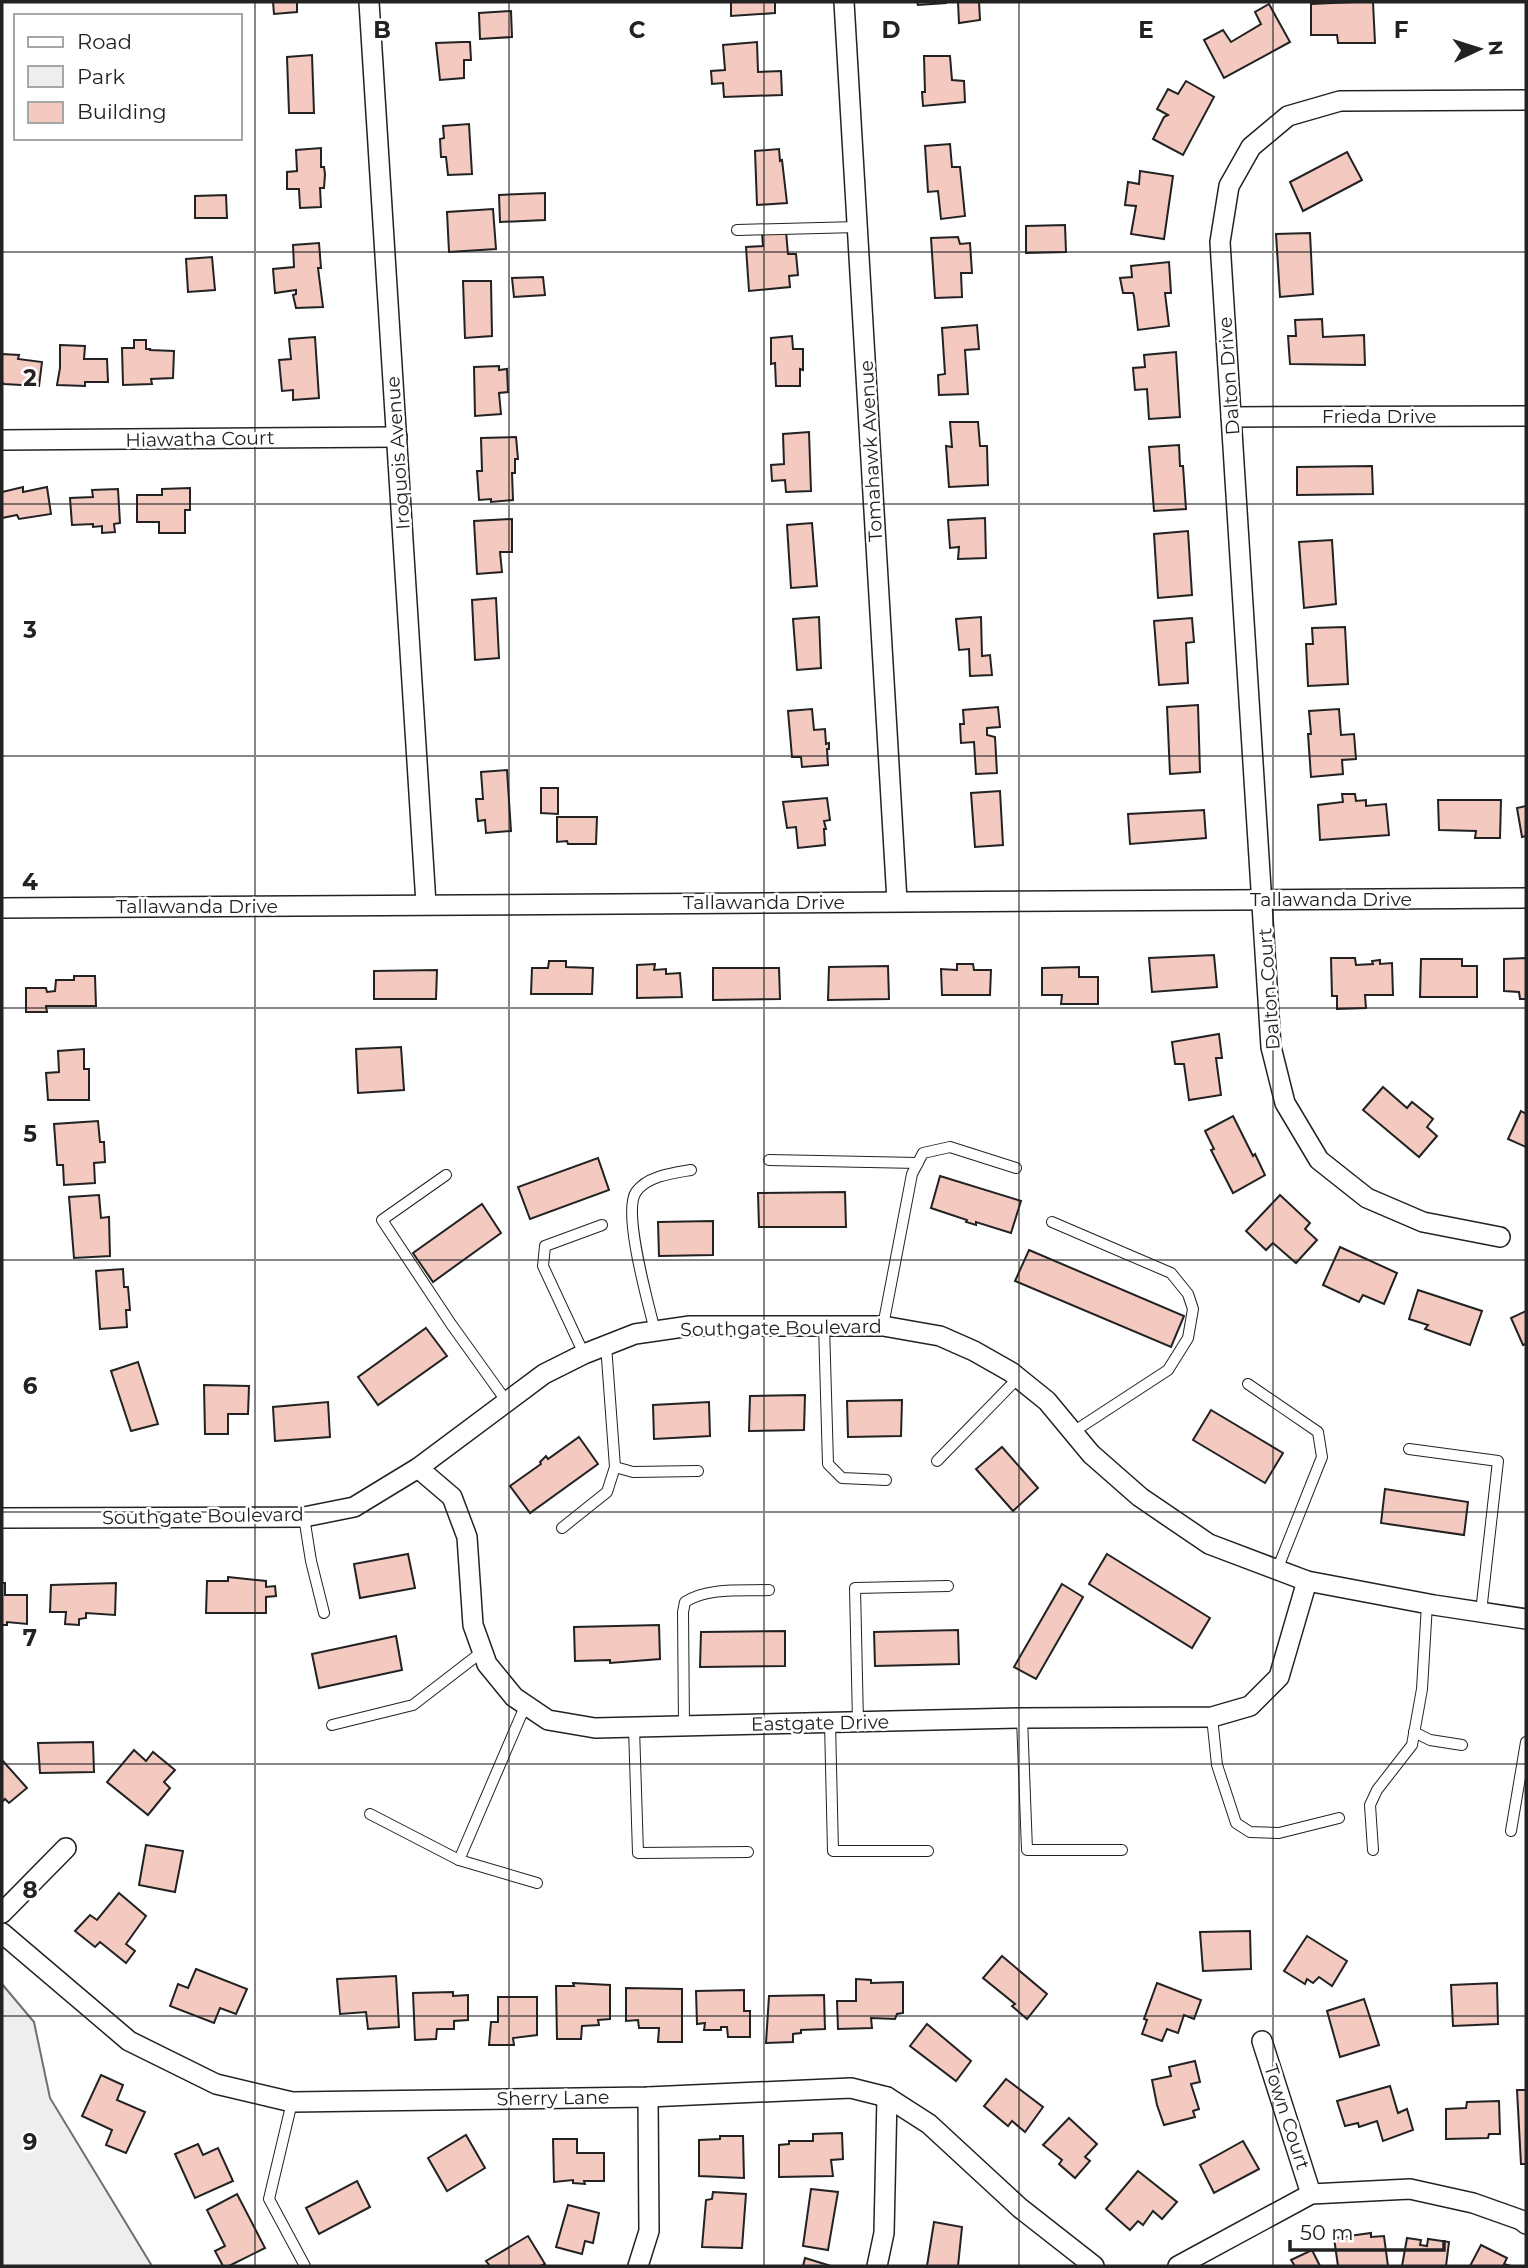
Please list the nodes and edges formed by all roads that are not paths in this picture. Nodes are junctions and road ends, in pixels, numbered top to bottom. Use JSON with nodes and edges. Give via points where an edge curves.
{"nodes":[{"id":1,"x":369,"y":2,"type":"edge"},
{"id":2,"x":844,"y":2,"type":"edge"},
{"id":3,"x":1526,"y":100,"type":"edge"},
{"id":4,"x":858,"y":228,"type":"junction"},
{"id":5,"x":737,"y":230,"type":"dead end"},
{"id":6,"x":1526,"y":416,"type":"edge"},
{"id":7,"x":1231,"y":417,"type":"junction"},
{"id":8,"x":397,"y":437,"type":"junction"},
{"id":9,"x":2,"y":440,"type":"edge"},
{"id":10,"x":1526,"y":898,"type":"edge"},
{"id":11,"x":1263,"y":900,"type":"junction"},
{"id":12,"x":897,"y":901,"type":"junction"},
{"id":13,"x":426,"y":904,"type":"junction"},
{"id":14,"x":2,"y":908,"type":"edge"},
{"id":15,"x":769,"y":1160,"type":"dead end"},
{"id":16,"x":918,"y":1163,"type":"junction"},
{"id":17,"x":1016,"y":1168,"type":"dead end"},
{"id":18,"x":691,"y":1170,"type":"dead end"},
{"id":19,"x":446,"y":1175,"type":"dead end"},
{"id":20,"x":1052,"y":1222,"type":"dead end"},
{"id":21,"x":602,"y":1225,"type":"dead end"},
{"id":22,"x":1500,"y":1237,"type":"dead end"},
{"id":23,"x":824,"y":1325,"type":"junction"},
{"id":24,"x":883,"y":1326,"type":"junction"},
{"id":25,"x":655,"y":1331,"type":"junction"},
{"id":26,"x":606,"y":1345,"type":"junction"},
{"id":27,"x":584,"y":1354,"type":"junction"},
{"id":28,"x":1018,"y":1378,"type":"junction"},
{"id":29,"x":1248,"y":1384,"type":"dead end"},
{"id":30,"x":507,"y":1402,"type":"junction"},
{"id":31,"x":1073,"y":1432,"type":"junction"},
{"id":32,"x":1409,"y":1449,"type":"dead end"},
{"id":33,"x":937,"y":1461,"type":"dead end"},
{"id":34,"x":615,"y":1467,"type":"junction"},
{"id":35,"x":418,"y":1468,"type":"junction"},
{"id":36,"x":698,"y":1471,"type":"dead end"},
{"id":37,"x":886,"y":1480,"type":"dead end"},
{"id":38,"x":304,"y":1517,"type":"junction"},
{"id":39,"x":2,"y":1518,"type":"edge"},
{"id":40,"x":562,"y":1528,"type":"dead end"},
{"id":41,"x":1277,"y":1570,"type":"junction"},
{"id":42,"x":1307,"y":1581,"type":"junction"},
{"id":43,"x":948,"y":1586,"type":"dead end"},
{"id":44,"x":769,"y":1590,"type":"dead end"},
{"id":45,"x":1427,"y":1604,"type":"junction"},
{"id":46,"x":1481,"y":1612,"type":"junction"},
{"id":47,"x":324,"y":1613,"type":"dead end"},
{"id":48,"x":1526,"y":1619,"type":"edge"},
{"id":49,"x":483,"y":1651,"type":"junction"},
{"id":50,"x":526,"y":1704,"type":"junction"},
{"id":51,"x":1212,"y":1717,"type":"junction"},
{"id":52,"x":1022,"y":1718,"type":"junction"},
{"id":53,"x":858,"y":1722,"type":"junction"},
{"id":54,"x":830,"y":1723,"type":"junction"},
{"id":55,"x":332,"y":1725,"type":"dead end"},
{"id":56,"x":684,"y":1726,"type":"junction"},
{"id":57,"x":634,"y":1728,"type":"junction"},
{"id":58,"x":1414,"y":1732,"type":"junction"},
{"id":59,"x":1526,"y":1742,"type":"edge"},
{"id":60,"x":1462,"y":1745,"type":"dead end"},
{"id":61,"x":370,"y":1814,"type":"dead end"},
{"id":62,"x":1339,"y":1818,"type":"dead end"},
{"id":63,"x":1511,"y":1831,"type":"dead end"},
{"id":64,"x":66,"y":1848,"type":"dead end"},
{"id":65,"x":1122,"y":1850,"type":"dead end"},
{"id":66,"x":1373,"y":1850,"type":"dead end"},
{"id":67,"x":928,"y":1851,"type":"dead end"},
{"id":68,"x":748,"y":1852,"type":"dead end"},
{"id":69,"x":458,"y":1860,"type":"junction"},
{"id":70,"x":537,"y":1883,"type":"dead end"},
{"id":71,"x":2,"y":1913,"type":"edge"},
{"id":72,"x":2,"y":1933,"type":"edge"},
{"id":73,"x":1262,"y":2041,"type":"dead end"},
{"id":74,"x":648,"y":2096,"type":"junction"},
{"id":75,"x":887,"y":2097,"type":"junction"},
{"id":76,"x":292,"y":2102,"type":"junction"},
{"id":77,"x":1311,"y":2194,"type":"junction"},
{"id":78,"x":1526,"y":2224,"type":"edge"},
{"id":79,"x":305,"y":2266,"type":"edge"},
{"id":80,"x":638,"y":2266,"type":"edge"},
{"id":81,"x":877,"y":2266,"type":"edge"},
{"id":82,"x":1094,"y":2266,"type":"edge"},
{"id":83,"x":1178,"y":2266,"type":"edge"}],
"edges":[{"from":1,"to":8,"type":"street","name":"Iroquois Avenue"},
{"from":2,"to":4,"type":"street","name":"Tomahawk Avenue"},
{"from":3,"to":7,"type":"street","name":"Dalton Drive","via":[[1340,101],[1288,116],[1251,147],[1229,186],[1220,242]]},
{"from":4,"to":5,"type":"lane"},
{"from":4,"to":12,"type":"street","name":"Tomahawk Avenue"},
{"from":6,"to":7,"type":"street","name":"Frieda Drive"},
{"from":7,"to":11,"type":"street","name":"Dalton Drive"},
{"from":8,"to":9,"type":"street","name":"Hiawatha Court"},
{"from":8,"to":13,"type":"street","name":"Iroquois Avenue"},
{"from":10,"to":11,"type":"street","name":"Tallawanda Drive"},
{"from":11,"to":12,"type":"street","name":"Tallawanda Drive"},
{"from":11,"to":22,"type":"street","name":"Dalton Court","via":[[1271,1048],[1285,1103],[1318,1160],[1367,1198],[1423,1222]]},
{"from":12,"to":13,"type":"street","name":"Tallawanda Drive"},
{"from":13,"to":14,"type":"street","name":"Tallawanda Drive"},
{"from":15,"to":16,"type":"lane"},
{"from":16,"to":17,"type":"lane","via":[[923,1153],[950,1147]]},
{"from":16,"to":24,"type":"lane","via":[[912,1174]]},
{"from":18,"to":25,"type":"lane","via":[[651,1180],[635,1192],[633,1236]]},
{"from":19,"to":30,"type":"lane","via":[[382,1220]]},
{"from":20,"to":31,"type":"lane","via":[[1171,1273],[1194,1309],[1188,1338],[1168,1370]]},
{"from":21,"to":27,"type":"lane","via":[[545,1245],[543,1266]]},
{"from":23,"to":24,"type":"street","name":"Southgate Boulevard"},
{"from":23,"to":25,"type":"street","name":"Southgate Boulevard","via":[[690,1326]]},
{"from":23,"to":37,"type":"lane","via":[[828,1464],[842,1478]]},
{"from":24,"to":28,"type":"street","name":"Southgate Boulevard","via":[[940,1336]]},
{"from":25,"to":26,"type":"street","name":"Southgate Boulevard"},
{"from":26,"to":27,"type":"street","name":"Southgate Boulevard"},
{"from":26,"to":34,"type":"lane"},
{"from":27,"to":30,"type":"street","name":"Southgate Boulevard","via":[[544,1374]]},
{"from":28,"to":31,"type":"street","name":"Southgate Boulevard","via":[[1047,1401]]},
{"from":28,"to":33,"type":"lane"},
{"from":29,"to":41,"type":"lane","via":[[1318,1432],[1322,1457]]},
{"from":30,"to":35,"type":"street","name":"Southgate Boulevard"},
{"from":31,"to":41,"type":"street","name":"Southgate Boulevard","via":[[1140,1497],[1209,1544]]},
{"from":32,"to":46,"type":"lane","via":[[1499,1461]]},
{"from":34,"to":36,"type":"lane","via":[[633,1472]]},
{"from":34,"to":40,"type":"lane","via":[[607,1492]]},
{"from":35,"to":38,"type":"street","name":"Southgate Boulevard","via":[[354,1507]]},
{"from":35,"to":49,"type":"street","name":"Eastgate Drive","via":[[452,1497],[467,1537],[473,1625]]},
{"from":38,"to":39,"type":"street","name":"Southgate Boulevard"},
{"from":38,"to":47,"type":"lane"},
{"from":41,"to":42,"type":"street","name":"Southgate Boulevard"},
{"from":42,"to":45,"type":"street","name":"Southgate Boulevard"},
{"from":42,"to":51,"type":"street","name":"Eastgate Drive","via":[[1279,1677],[1250,1706]]},
{"from":43,"to":53,"type":"lane","via":[[855,1588]]},
{"from":44,"to":56,"type":"lane","via":[[716,1592],[685,1602]]},
{"from":45,"to":46,"type":"street","name":"Southgate Boulevard"},
{"from":45,"to":58,"type":"lane","via":[[1422,1689]]},
{"from":46,"to":48,"type":"street","name":"Southgate Boulevard"},
{"from":49,"to":50,"type":"street","name":"Eastgate Drive","via":[[487,1664]]},
{"from":49,"to":55,"type":"lane","via":[[413,1705]]},
{"from":50,"to":57,"type":"street","name":"Eastgate Drive","via":[[548,1720],[596,1728]]},
{"from":50,"to":69,"type":"lane"},
{"from":51,"to":52,"type":"street","name":"Eastgate Drive"},
{"from":51,"to":62,"type":"lane","via":[[1217,1765],[1236,1823],[1250,1832],[1279,1833]]},
{"from":52,"to":53,"type":"street","name":"Eastgate Drive"},
{"from":52,"to":65,"type":"lane","via":[[1027,1850]]},
{"from":53,"to":54,"type":"street","name":"Eastgate Drive"},
{"from":54,"to":56,"type":"street","name":"Eastgate Drive"},
{"from":54,"to":67,"type":"lane","via":[[834,1851]]},
{"from":56,"to":57,"type":"street","name":"Eastgate Drive"},
{"from":57,"to":68,"type":"lane","via":[[638,1853]]},
{"from":58,"to":60,"type":"lane","via":[[1430,1740]]},
{"from":58,"to":66,"type":"lane","via":[[1412,1745],[1370,1805]]},
{"from":59,"to":63,"type":"lane"},
{"from":61,"to":69,"type":"lane"},
{"from":64,"to":71,"type":"street"},
{"from":69,"to":70,"type":"lane"},
{"from":72,"to":76,"type":"street","name":"Sherry Lane","via":[[129,2041],[216,2084]]},
{"from":73,"to":77,"type":"street","name":"Town Court"},
{"from":74,"to":75,"type":"street","name":"Sherry Lane","via":[[851,2088]]},
{"from":74,"to":76,"type":"street","name":"Sherry Lane"},
{"from":74,"to":80,"type":"street","via":[[649,2231]]},
{"from":75,"to":81,"type":"street","via":[[884,2233]]},
{"from":75,"to":82,"type":"street","name":"Sherry Lane","via":[[929,2124],[1020,2207]]},
{"from":76,"to":79,"type":"lane","via":[[269,2199]]},
{"from":77,"to":78,"type":"street","via":[[1410,2189],[1473,2203]]},
{"from":77,"to":83,"type":"street"}]}
